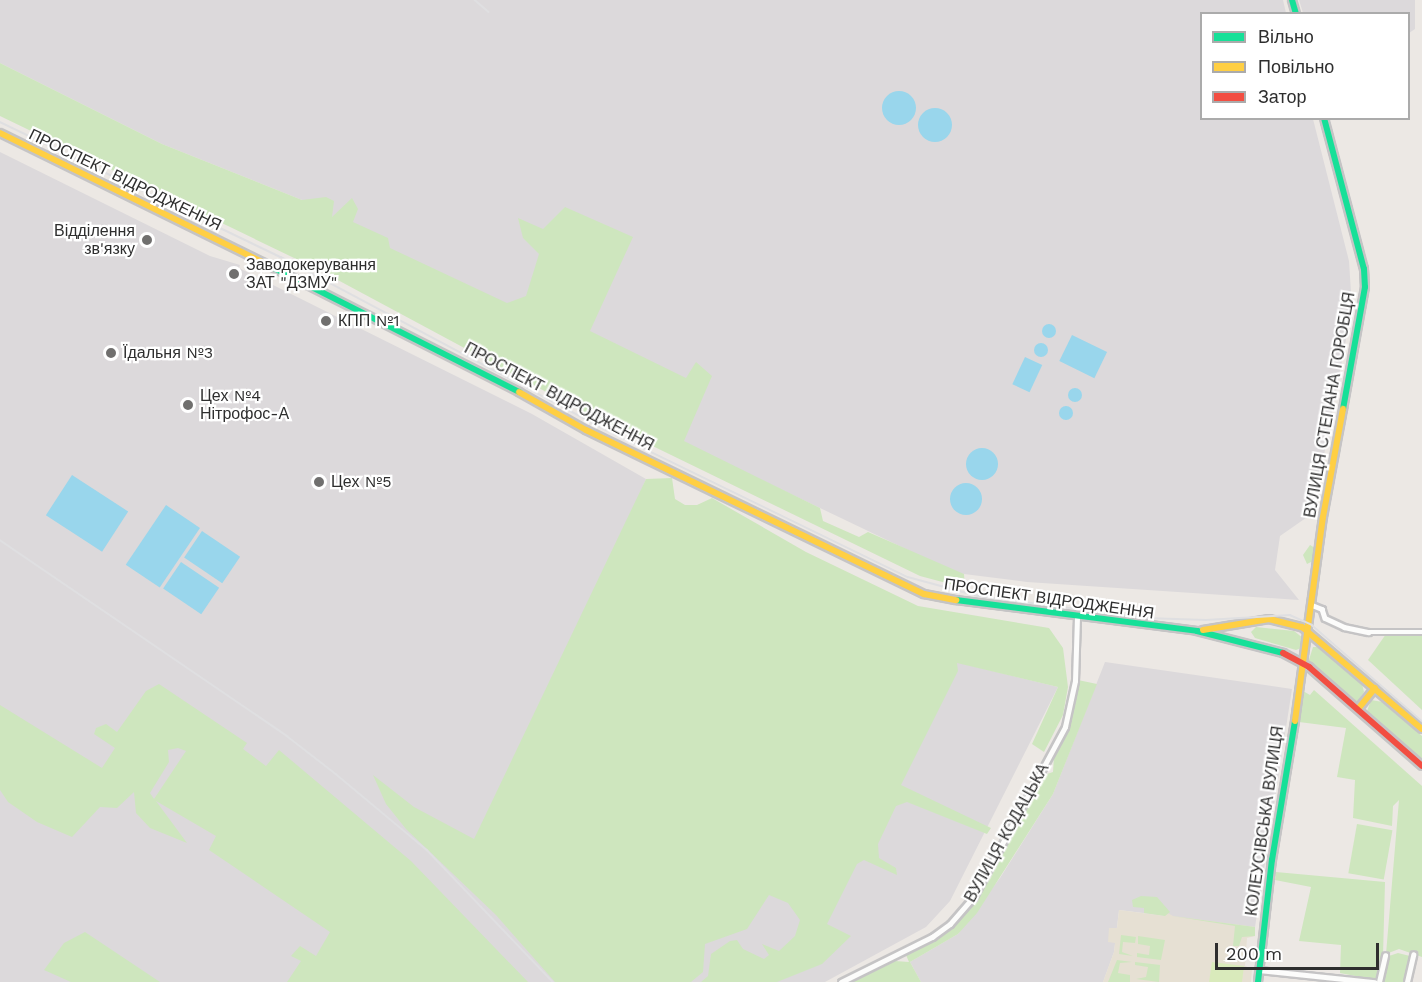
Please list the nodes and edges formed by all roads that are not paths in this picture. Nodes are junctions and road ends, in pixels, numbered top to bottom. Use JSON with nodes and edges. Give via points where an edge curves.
{"nodes":[{"id":1,"x":1325,"y":120,"type":"edge"},
{"id":2,"x":0,"y":134,"type":"edge"},
{"id":3,"x":1310,"y":605,"type":"junction"},
{"id":4,"x":1308,"y":616,"type":"junction"},
{"id":5,"x":1077,"y":618,"type":"junction"},
{"id":6,"x":1325,"y":618,"type":"junction"},
{"id":7,"x":1197,"y":631,"type":"junction"},
{"id":8,"x":1308,"y":631,"type":"junction"},
{"id":9,"x":1422,"y":632,"type":"edge"},
{"id":10,"x":1304,"y":664,"type":"junction"},
{"id":11,"x":1375,"y":688,"type":"junction"},
{"id":12,"x":1358,"y":709,"type":"junction"},
{"id":13,"x":1422,"y":729,"type":"edge"},
{"id":14,"x":1422,"y":766,"type":"edge"},
{"id":15,"x":1413,"y":955,"type":"dead end"},
{"id":16,"x":1385,"y":956,"type":"dead end"},
{"id":17,"x":1259,"y":970,"type":"junction"},
{"id":18,"x":841,"y":982,"type":"edge"},
{"id":19,"x":1258,"y":982,"type":"edge"},
{"id":20,"x":1376,"y":982,"type":"edge"},
{"id":21,"x":1407,"y":982,"type":"edge"}],
"edges":[{"from":1,"to":3,"type":"street","name":"ВУЛИЦЯ СТЕПАНА ГОРОБЦЯ","via":[[1364,269],[1365,287]]},
{"from":2,"to":5,"type":"street","name":"ПРОСПЕКТ ВІДРОДЖЕННЯ","via":[[473,365],[586,430],[903,586],[943,600]]},
{"from":3,"to":4,"type":"street","name":"ВУЛИЦЯ СТЕПАНА ГОРОБЦЯ"},
{"from":3,"to":6,"type":"street","via":[[1322,609]]},
{"from":4,"to":6,"type":"street"},
{"from":4,"to":8,"type":"street","name":"ВУЛИЦЯ СТЕПАНА ГОРОБЦЯ"},
{"from":5,"to":7,"type":"street","name":"ПРОСПЕКТ ВІДРОДЖЕННЯ"},
{"from":5,"to":18,"type":"street","name":"ВУЛИЦЯ КОДАЦЬКА","via":[[1075,689],[1065,727],[973,897],[950,924],[932,937]]},
{"from":6,"to":9,"type":"street","via":[[1368,632]]},
{"from":7,"to":8,"type":"street","name":"ПРОСПЕКТ ВІДРОДЖЕННЯ","via":[[1269,620]]},
{"from":7,"to":10,"type":"street","name":"ПРОСПЕКТ ВІДРОДЖЕННЯ","via":[[1251,642]]},
{"from":8,"to":10,"type":"street","name":"ВУЛИЦЯ СТЕПАНА ГОРОБЦЯ"},
{"from":8,"to":11,"type":"street","name":"ПРОСПЕКТ ВІДРОДЖЕННЯ"},
{"from":10,"to":12,"type":"street","name":"ПРОСПЕКТ ВІДРОДЖЕННЯ"},
{"from":10,"to":17,"type":"street","name":"КОЛЕУСІВСЬКА ВУЛИЦЯ","via":[[1284,774]]},
{"from":11,"to":12,"type":"street"},
{"from":11,"to":13,"type":"street","name":"ПРОСПЕКТ ВІДРОДЖЕННЯ"},
{"from":12,"to":14,"type":"street","name":"ПРОСПЕКТ ВІДРОДЖЕННЯ"},
{"from":15,"to":21,"type":"street"},
{"from":16,"to":20,"type":"street"},
{"from":17,"to":19,"type":"street","name":"КОЛЕУСІВСЬКА ВУЛИЦЯ"},
{"from":17,"to":20,"type":"street"}]}
